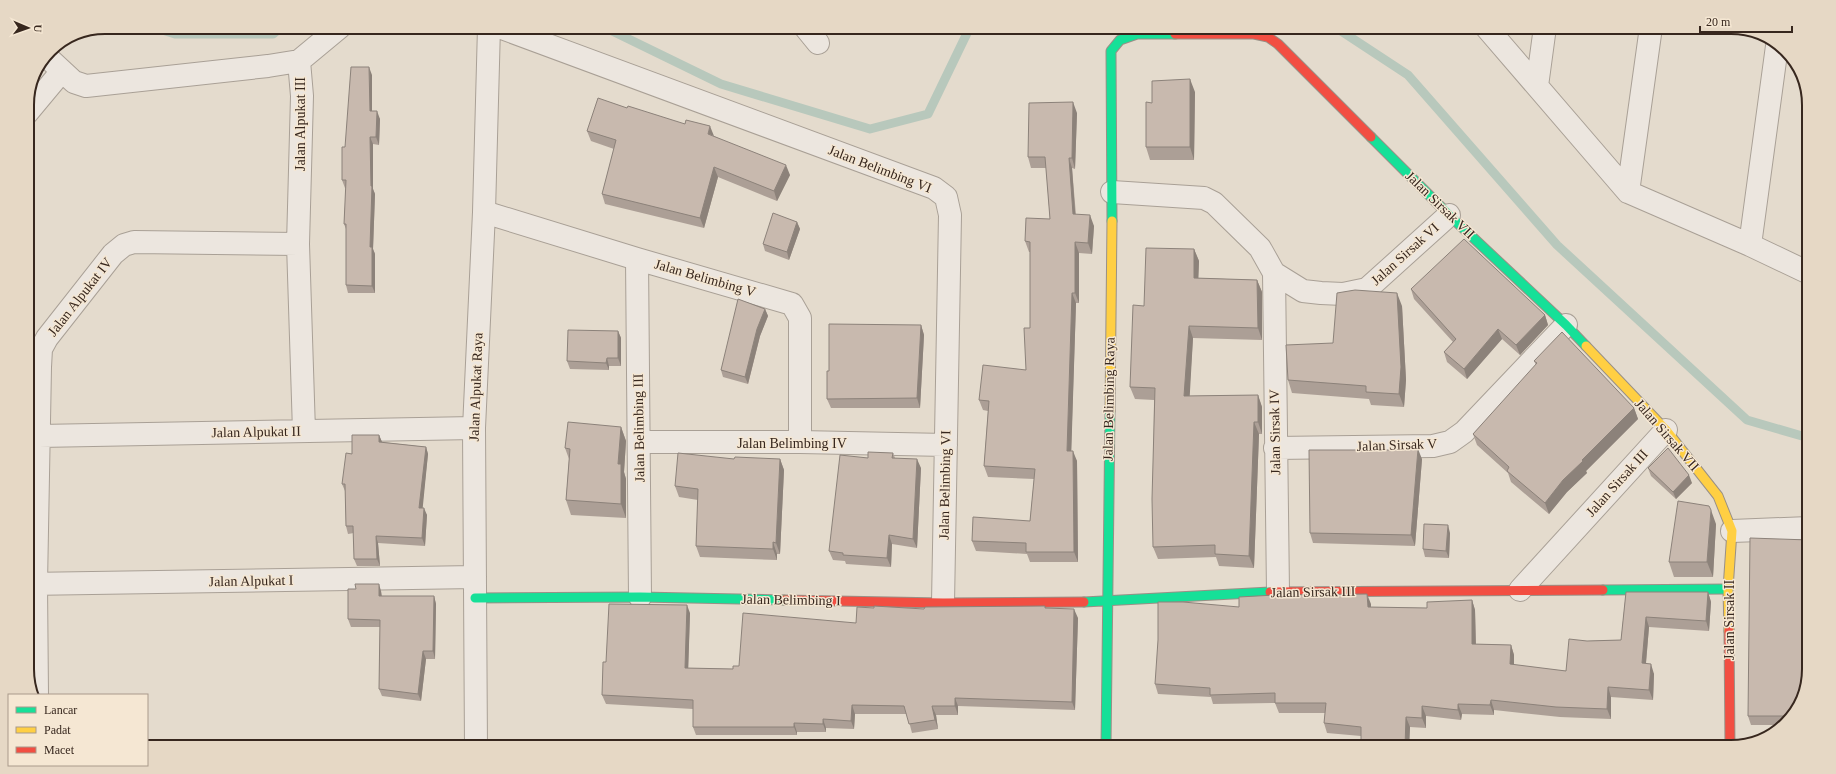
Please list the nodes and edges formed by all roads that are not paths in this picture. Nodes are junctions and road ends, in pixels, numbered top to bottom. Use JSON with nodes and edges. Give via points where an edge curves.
{"nodes":[{"id":1,"x":332,"y":34,"type":"edge"},
{"id":2,"x":489,"y":34,"type":"edge"},
{"id":3,"x":518,"y":34,"type":"edge"},
{"id":4,"x":1492,"y":34,"type":"edge"},
{"id":5,"x":1543,"y":34,"type":"edge"},
{"id":6,"x":1650,"y":34,"type":"edge"},
{"id":7,"x":1111,"y":51,"type":"joint"},
{"id":8,"x":1776,"y":51,"type":"edge"},
{"id":9,"x":50,"y":60,"type":"edge"},
{"id":10,"x":299,"y":61,"type":"junction"},
{"id":11,"x":62,"y":71,"type":"junction"},
{"id":12,"x":1537,"y":86,"type":"junction"},
{"id":13,"x":34,"y":105,"type":"edge"},
{"id":14,"x":1112,"y":192,"type":"junction"},
{"id":15,"x":1628,"y":192,"type":"junction"},
{"id":16,"x":484,"y":212,"type":"junction"},
{"id":17,"x":1449,"y":215,"type":"junction"},
{"id":18,"x":298,"y":244,"type":"junction"},
{"id":19,"x":1750,"y":245,"type":"junction"},
{"id":20,"x":637,"y":259,"type":"junction"},
{"id":21,"x":1802,"y":270,"type":"edge"},
{"id":22,"x":1274,"y":273,"type":"junction"},
{"id":23,"x":1566,"y":325,"type":"junction"},
{"id":24,"x":474,"y":428,"type":"junction"},
{"id":25,"x":1666,"y":430,"type":"junction"},
{"id":26,"x":304,"y":431,"type":"junction"},
{"id":27,"x":39,"y":436,"type":"junction"},
{"id":28,"x":639,"y":442,"type":"junction"},
{"id":29,"x":800,"y":442,"type":"junction"},
{"id":30,"x":946,"y":445,"type":"junction"},
{"id":31,"x":1275,"y":448,"type":"junction"},
{"id":32,"x":1718,"y":496,"type":"joint"},
{"id":33,"x":34,"y":528,"type":"edge"},
{"id":34,"x":1802,"y":528,"type":"edge"},
{"id":35,"x":1732,"y":531,"type":"junction"},
{"id":36,"x":34,"y":584,"type":"edge"},
{"id":37,"x":475,"y":588,"type":"junction"},
{"id":38,"x":1728,"y":589,"type":"junction"},
{"id":39,"x":1520,"y":590,"type":"junction"},
{"id":40,"x":1278,"y":592,"type":"junction"},
{"id":41,"x":640,"y":597,"type":"junction"},
{"id":42,"x":1107,"y":602,"type":"junction"},
{"id":43,"x":943,"y":603,"type":"junction"},
{"id":44,"x":34,"y":640,"type":"edge"},
{"id":45,"x":37,"y":688,"type":"edge"},
{"id":46,"x":476,"y":740,"type":"edge"},
{"id":47,"x":1106,"y":740,"type":"edge"},
{"id":48,"x":1730,"y":740,"type":"edge"}],
"edges":[{"from":1,"to":10,"type":"street"},
{"from":2,"to":16,"type":"street","name":"Jalan Alpukat Raya"},
{"from":3,"to":30,"type":"street","name":"Jalan Belimbing VI","via":[[934,188],[946,197],[950,215]]},
{"from":4,"to":12,"type":"street"},
{"from":5,"to":12,"type":"street"},
{"from":6,"to":15,"type":"street"},
{"from":7,"to":14,"type":"street","name":"Jalan Belimbing Raya"},
{"from":7,"to":17,"type":"street","name":"Jalan Sirsak VII","via":[[1120,40],[1137,34],[1254,34],[1268,37],[1278,44]]},
{"from":8,"to":19,"type":"street"},
{"from":9,"to":11,"type":"street","name":"Jalan Alpukat III"},
{"from":10,"to":11,"type":"street","name":"Jalan Alpukat III","via":[[86,86],[74,82]]},
{"from":10,"to":18,"type":"street","name":"Jalan Alpukat III","via":[[302,96]]},
{"from":11,"to":13,"type":"street"},
{"from":12,"to":15,"type":"street"},
{"from":14,"to":22,"type":"street","name":"Jalan Sirsak VI","via":[[1204,198],[1214,203],[1260,248]]},
{"from":14,"to":42,"type":"street","name":"Jalan Belimbing Raya"},
{"from":15,"to":19,"type":"street"},
{"from":16,"to":20,"type":"street","name":"Jalan Belimbing V"},
{"from":16,"to":24,"type":"street","name":"Jalan Alpukat Raya"},
{"from":17,"to":22,"type":"street","name":"Jalan Sirsak VI","via":[[1367,289],[1343,294],[1303,291]]},
{"from":17,"to":23,"type":"street","name":"Jalan Sirsak VII"},
{"from":18,"to":26,"type":"street","name":"Jalan Alpukat III"},
{"from":18,"to":27,"type":"street","name":"Jalan Alpukat IV","via":[[134,242],[124,245],[113,254],[41,349]]},
{"from":19,"to":21,"type":"street"},
{"from":20,"to":28,"type":"street","name":"Jalan Belimbing III"},
{"from":20,"to":29,"type":"street","name":"Jalan Belimbing V","via":[[792,304],[800,318]]},
{"from":22,"to":31,"type":"street","name":"Jalan Sirsak IV"},
{"from":23,"to":25,"type":"street","name":"Jalan Sirsak VII"},
{"from":23,"to":31,"type":"street","name":"Jalan Sirsak V","via":[[1464,432],[1450,442],[1433,446]]},
{"from":24,"to":26,"type":"street","name":"Jalan Alpukat II"},
{"from":24,"to":37,"type":"street","name":"Jalan Alpukat Raya"},
{"from":25,"to":32,"type":"street","name":"Jalan Sirsak VII"},
{"from":25,"to":39,"type":"street","name":"Jalan Sirsak III"},
{"from":26,"to":27,"type":"street","name":"Jalan Alpukat II"},
{"from":27,"to":33,"type":"street","name":"Jalan Alpukat IV"},
{"from":28,"to":29,"type":"street","name":"Jalan Belimbing IV"},
{"from":28,"to":41,"type":"street","name":"Jalan Belimbing III"},
{"from":29,"to":30,"type":"street","name":"Jalan Belimbing IV"},
{"from":30,"to":43,"type":"street","name":"Jalan Belimbing VI"},
{"from":31,"to":40,"type":"street","name":"Jalan Sirsak IV"},
{"from":32,"to":35,"type":"street","name":"Jalan Sirsak II"},
{"from":34,"to":35,"type":"street"},
{"from":35,"to":38,"type":"street","name":"Jalan Sirsak II"},
{"from":36,"to":37,"type":"street","name":"Jalan Alpukat I"},
{"from":37,"to":41,"type":"street","name":"Jalan Belimbing I"},
{"from":37,"to":46,"type":"street","name":"Jalan Alpukat Raya"},
{"from":38,"to":39,"type":"street","name":"Jalan Sirsak III"},
{"from":38,"to":48,"type":"street","name":"Jalan Sirsak II"},
{"from":39,"to":40,"type":"street","name":"Jalan Sirsak III"},
{"from":40,"to":42,"type":"street","name":"Jalan Sirsak III"},
{"from":41,"to":43,"type":"street","name":"Jalan Belimbing I"},
{"from":42,"to":43,"type":"street","name":"Jalan Belimbing I"},
{"from":42,"to":47,"type":"street","name":"Jalan Belimbing Raya"},
{"from":44,"to":45,"type":"street","name":"Jalan Alpukat IV"}]}
